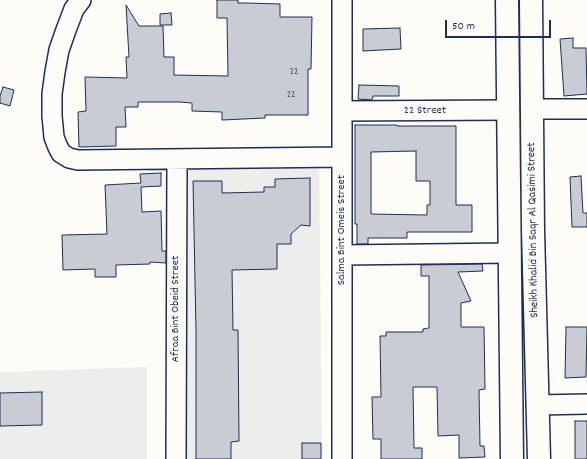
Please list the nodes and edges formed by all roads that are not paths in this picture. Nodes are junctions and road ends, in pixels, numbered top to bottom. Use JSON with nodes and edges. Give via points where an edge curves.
{"nodes":[{"id":1,"x":342,"y":0,"type":"edge"},
{"id":2,"x":507,"y":0,"type":"edge"},
{"id":3,"x":531,"y":0,"type":"edge"},
{"id":4,"x":78,"y":5,"type":"edge"},
{"id":5,"x":587,"y":109,"type":"edge"},
{"id":6,"x":509,"y":110,"type":"junction"},
{"id":7,"x":533,"y":110,"type":"junction"},
{"id":8,"x":342,"y":111,"type":"junction"},
{"id":9,"x":342,"y":157,"type":"junction"},
{"id":10,"x":177,"y":159,"type":"junction"},
{"id":11,"x":510,"y":253,"type":"junction"},
{"id":12,"x":342,"y":256,"type":"junction"},
{"id":13,"x":587,"y":404,"type":"edge"},
{"id":14,"x":538,"y":405,"type":"junction"},
{"id":15,"x":176,"y":459,"type":"edge"},
{"id":16,"x":342,"y":459,"type":"edge"},
{"id":17,"x":512,"y":459,"type":"edge"},
{"id":18,"x":539,"y":459,"type":"edge"}],
"edges":[{"from":1,"to":8,"type":"street","name":"Salma Bint Omeis Street"},
{"from":2,"to":6,"type":"main road","name":"Sheikh Khalid Bin Saqr Al Qasimi Street"},
{"from":3,"to":7,"type":"main road","name":"Sheikh Khalid Bin Saqr Al Qasimi Street"},
{"from":4,"to":10,"type":"street","via":[[59,50],[55,72],[52,116],[56,145],[69,158],[78,160]]},
{"from":5,"to":7,"type":"street"},
{"from":6,"to":8,"type":"street","name":"22 Street"},
{"from":6,"to":11,"type":"main road","name":"Sheikh Khalid Bin Saqr Al Qasimi Street"},
{"from":7,"to":14,"type":"main road","name":"Sheikh Khalid Bin Saqr Al Qasimi Street","via":[[533,230]]},
{"from":8,"to":9,"type":"street","name":"Salma Bint Omeis Street"},
{"from":9,"to":10,"type":"street"},
{"from":9,"to":12,"type":"street","name":"Salma Bint Omeis Street"},
{"from":10,"to":15,"type":"street","name":"Afraa Bint Obeid Street"},
{"from":11,"to":12,"type":"street"},
{"from":11,"to":17,"type":"main road","name":"Sheikh Khalid Bin Saqr Al Qasimi Street"},
{"from":12,"to":16,"type":"street","name":"Salma Bint Omeis Street"},
{"from":13,"to":14,"type":"street"},
{"from":14,"to":18,"type":"main road","name":"Sheikh Khalid Bin Saqr Al Qasimi Street"}]}
